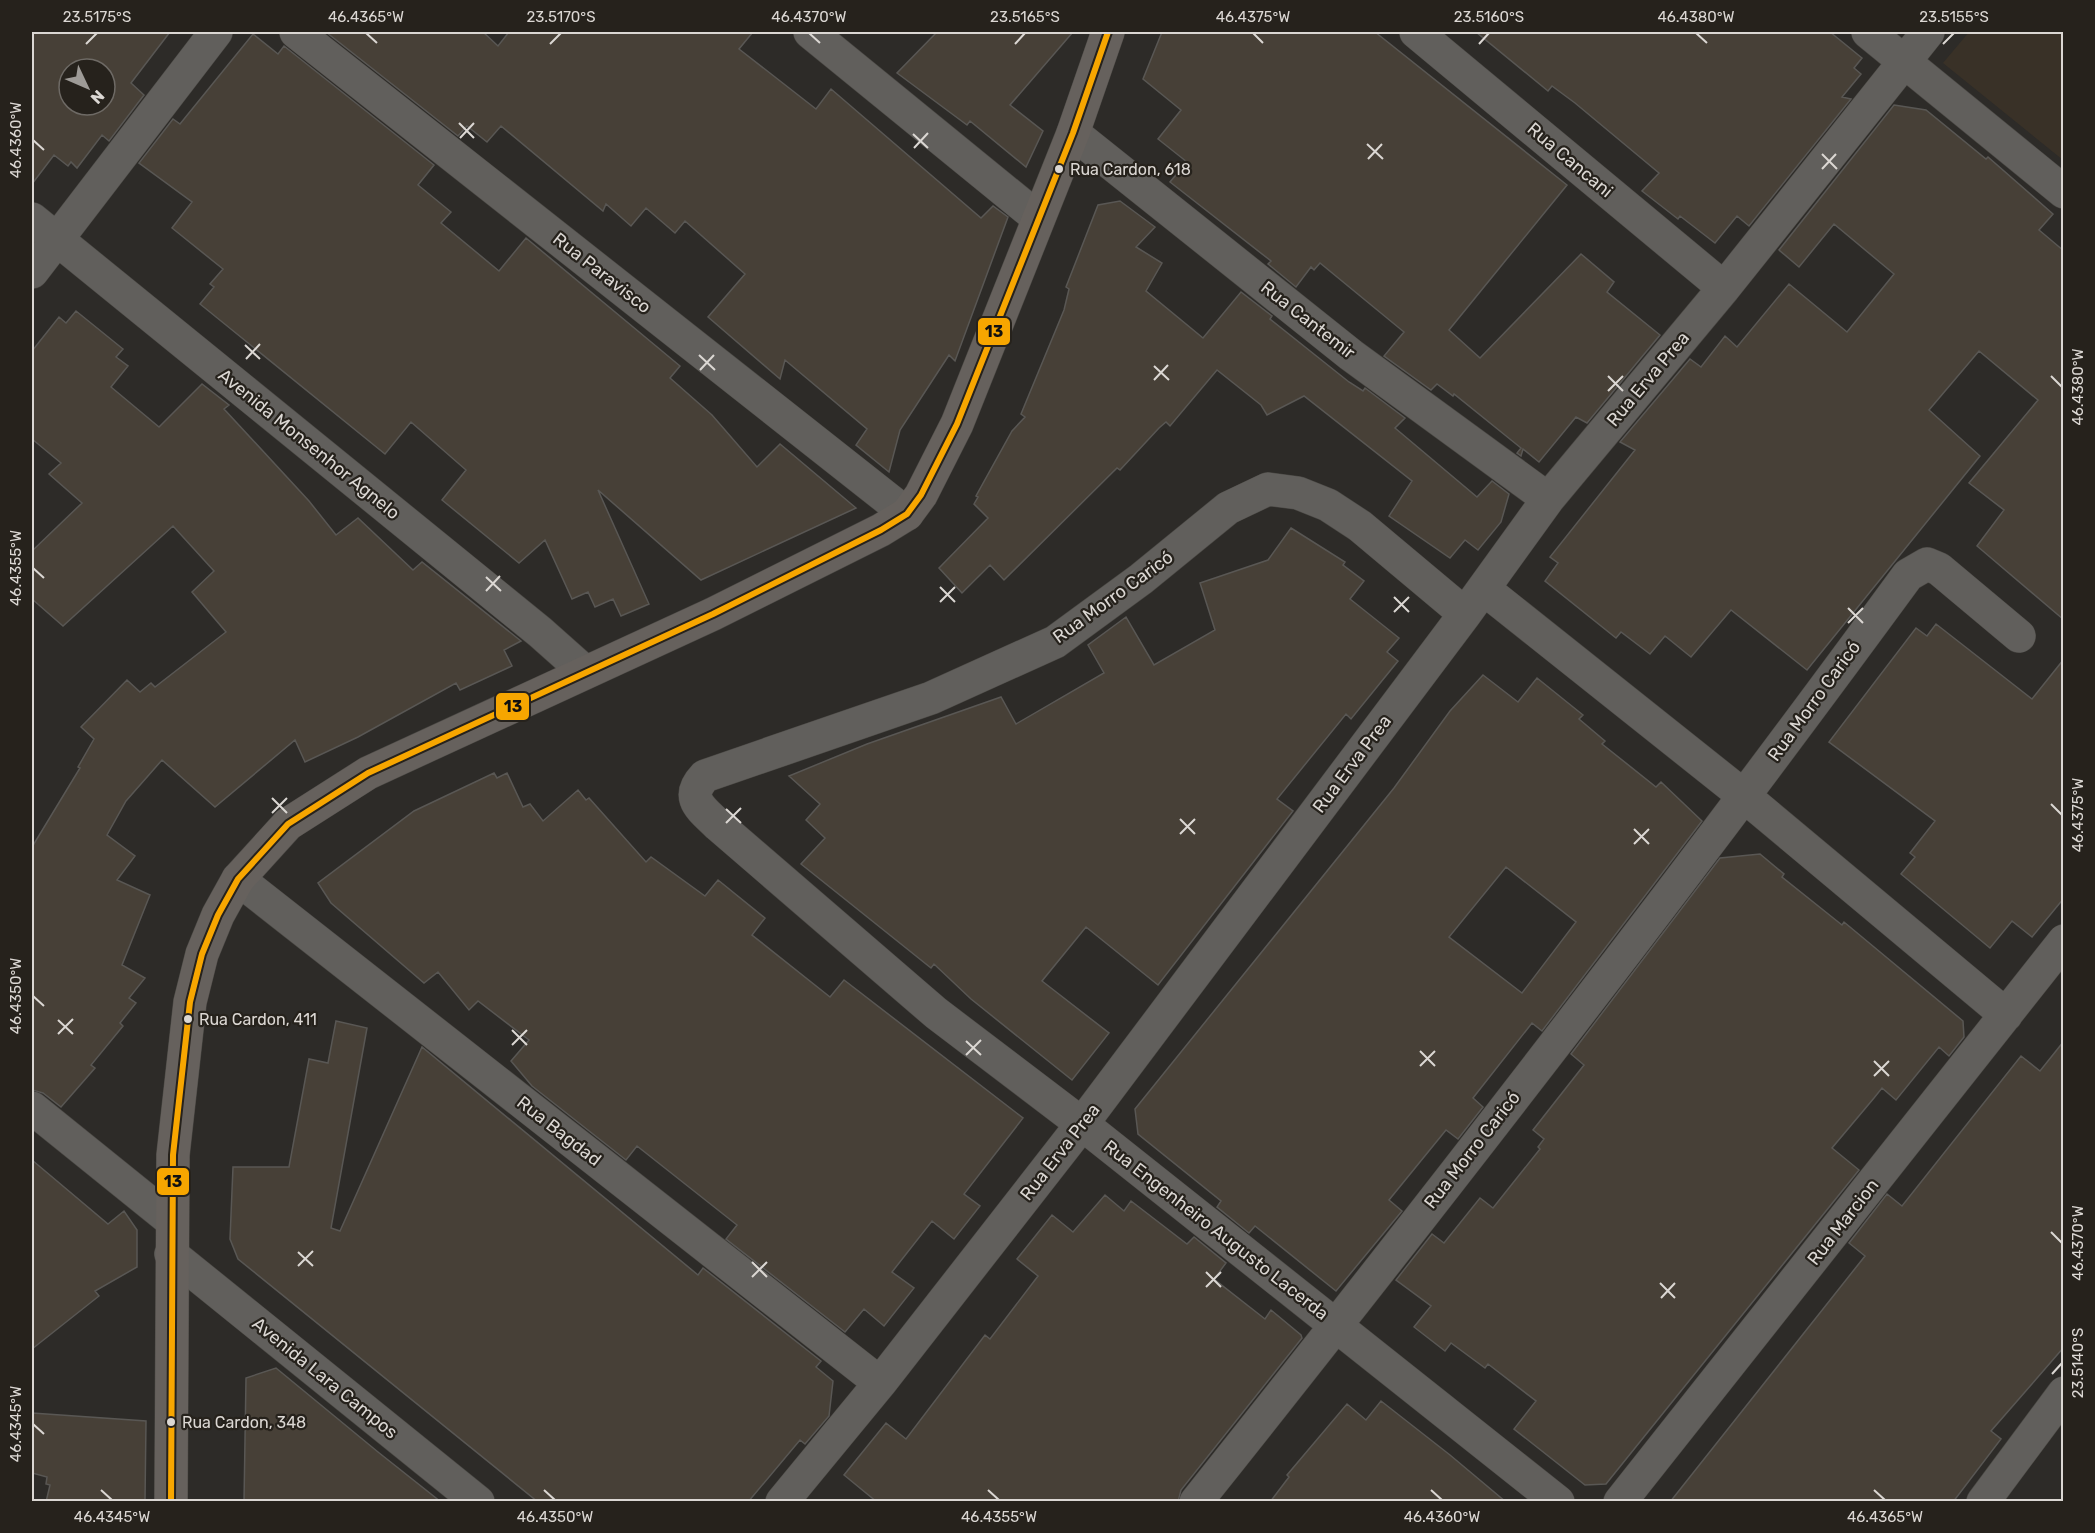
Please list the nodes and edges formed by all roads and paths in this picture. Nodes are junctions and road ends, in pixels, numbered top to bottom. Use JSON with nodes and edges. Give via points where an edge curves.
{"nodes":[{"id":1,"x":216,"y":32,"type":"edge"},
{"id":2,"x":296,"y":32,"type":"edge"},
{"id":3,"x":810,"y":32,"type":"edge"},
{"id":4,"x":1108,"y":32,"type":"edge"},
{"id":5,"x":1416,"y":32,"type":"edge"},
{"id":6,"x":1868,"y":32,"type":"edge"},
{"id":7,"x":1928,"y":32,"type":"edge"},
{"id":8,"x":1905,"y":61,"type":"junction"},
{"id":9,"x":1073,"y":134,"type":"junction"},
{"id":10,"x":2064,"y":192,"type":"edge"},
{"id":11,"x":1038,"y":218,"type":"junction"},
{"id":12,"x":32,"y":219,"type":"edge"},
{"id":13,"x":57,"y":240,"type":"junction"},
{"id":14,"x":32,"y":272,"type":"edge"},
{"id":15,"x":1725,"y":288,"type":"junction"},
{"id":16,"x":1548,"y":499,"type":"junction"},
{"id":17,"x":907,"y":514,"type":"junction"},
{"id":18,"x":1475,"y":601,"type":"junction"},
{"id":19,"x":2019,"y":636,"type":"dead end"},
{"id":20,"x":585,"y":672,"type":"junction"},
{"id":21,"x":724,"y":769,"type":"joint"},
{"id":22,"x":1744,"y":796,"type":"junction"},
{"id":23,"x":238,"y":879,"type":"junction"},
{"id":24,"x":2064,"y":941,"type":"edge"},
{"id":25,"x":2006,"y":1015,"type":"junction"},
{"id":26,"x":32,"y":1108,"type":"edge"},
{"id":27,"x":1082,"y":1124,"type":"junction"},
{"id":28,"x":172,"y":1221,"type":"junction"},
{"id":29,"x":171,"y":1254,"type":"junction"},
{"id":30,"x":1337,"y":1325,"type":"junction"},
{"id":31,"x":880,"y":1383,"type":"junction"},
{"id":32,"x":2064,"y":1393,"type":"edge"},
{"id":33,"x":171,"y":1502,"type":"edge"},
{"id":34,"x":478,"y":1502,"type":"edge"},
{"id":35,"x":782,"y":1502,"type":"edge"},
{"id":36,"x":1196,"y":1502,"type":"edge"},
{"id":37,"x":1558,"y":1502,"type":"edge"},
{"id":38,"x":1620,"y":1502,"type":"edge"},
{"id":39,"x":1983,"y":1502,"type":"edge"}],
"edges":[{"from":1,"to":13,"type":"street"},
{"from":2,"to":17,"type":"street","name":"Rua Paravisco"},
{"from":3,"to":11,"type":"street"},
{"from":4,"to":9,"type":"street"},
{"from":5,"to":15,"type":"street","name":"Rua Cancani"},
{"from":6,"to":8,"type":"street"},
{"from":7,"to":8,"type":"street","name":"Rua Erva Prea"},
{"from":8,"to":10,"type":"street"},
{"from":8,"to":15,"type":"street","name":"Rua Erva Prea"},
{"from":9,"to":11,"type":"street"},
{"from":9,"to":16,"type":"street","name":"Rua Cantemir","via":[[1351,355]]},
{"from":11,"to":17,"type":"street","via":[[957,424],[937,468]]},
{"from":12,"to":13,"type":"street","name":"Avenida Monsenhor Agnelo"},
{"from":13,"to":14,"type":"street"},
{"from":13,"to":20,"type":"street","name":"Avenida Monsenhor Agnelo"},
{"from":15,"to":16,"type":"street","name":"Rua Erva Prea"},
{"from":16,"to":18,"type":"street","name":"Rua Erva Prea"},
{"from":17,"to":20,"type":"street","via":[[712,614]]},
{"from":18,"to":21,"type":"street","name":"Rua Morro Caricó","via":[[1328,505],[1298,493],[1268,489],[1228,508],[1055,642],[931,698]]},
{"from":18,"to":22,"type":"street","name":"Rua Morro Caricó"},
{"from":18,"to":27,"type":"street","name":"Rua Erva Prea"},
{"from":19,"to":22,"type":"street","name":"Rua Morro Caricó","via":[[1939,569],[1927,564],[1918,567],[1908,575]]},
{"from":20,"to":23,"type":"street","via":[[368,773],[288,824]]},
{"from":21,"to":27,"type":"street","name":"Rua Engenheiro Augusto Lacerda","via":[[705,776],[696,785],[694,795],[697,804],[717,825],[936,1012]]},
{"from":22,"to":25,"type":"street","name":"Rua Morro Caricó"},
{"from":22,"to":30,"type":"street","name":"Rua Morro Caricó"},
{"from":23,"to":28,"type":"street","via":[[206,945],[189,1002],[172,1155]]},
{"from":23,"to":31,"type":"street","name":"Rua Bagdad"},
{"from":24,"to":25,"type":"street","name":"Rua Marcion"},
{"from":25,"to":38,"type":"street","name":"Rua Marcion"},
{"from":26,"to":28,"type":"street"},
{"from":27,"to":30,"type":"street","name":"Rua Engenheiro Augusto Lacerda"},
{"from":27,"to":31,"type":"street","name":"Rua Erva Prea"},
{"from":28,"to":29,"type":"street"},
{"from":29,"to":33,"type":"street"},
{"from":29,"to":34,"type":"street","name":"Avenida Lara Campos"},
{"from":30,"to":36,"type":"street","name":"Rua Morro Caricó"},
{"from":30,"to":37,"type":"street","name":"Rua Engenheiro Augusto Lacerda"},
{"from":31,"to":35,"type":"street","name":"Rua Erva Prea"},
{"from":32,"to":39,"type":"street"}]}
